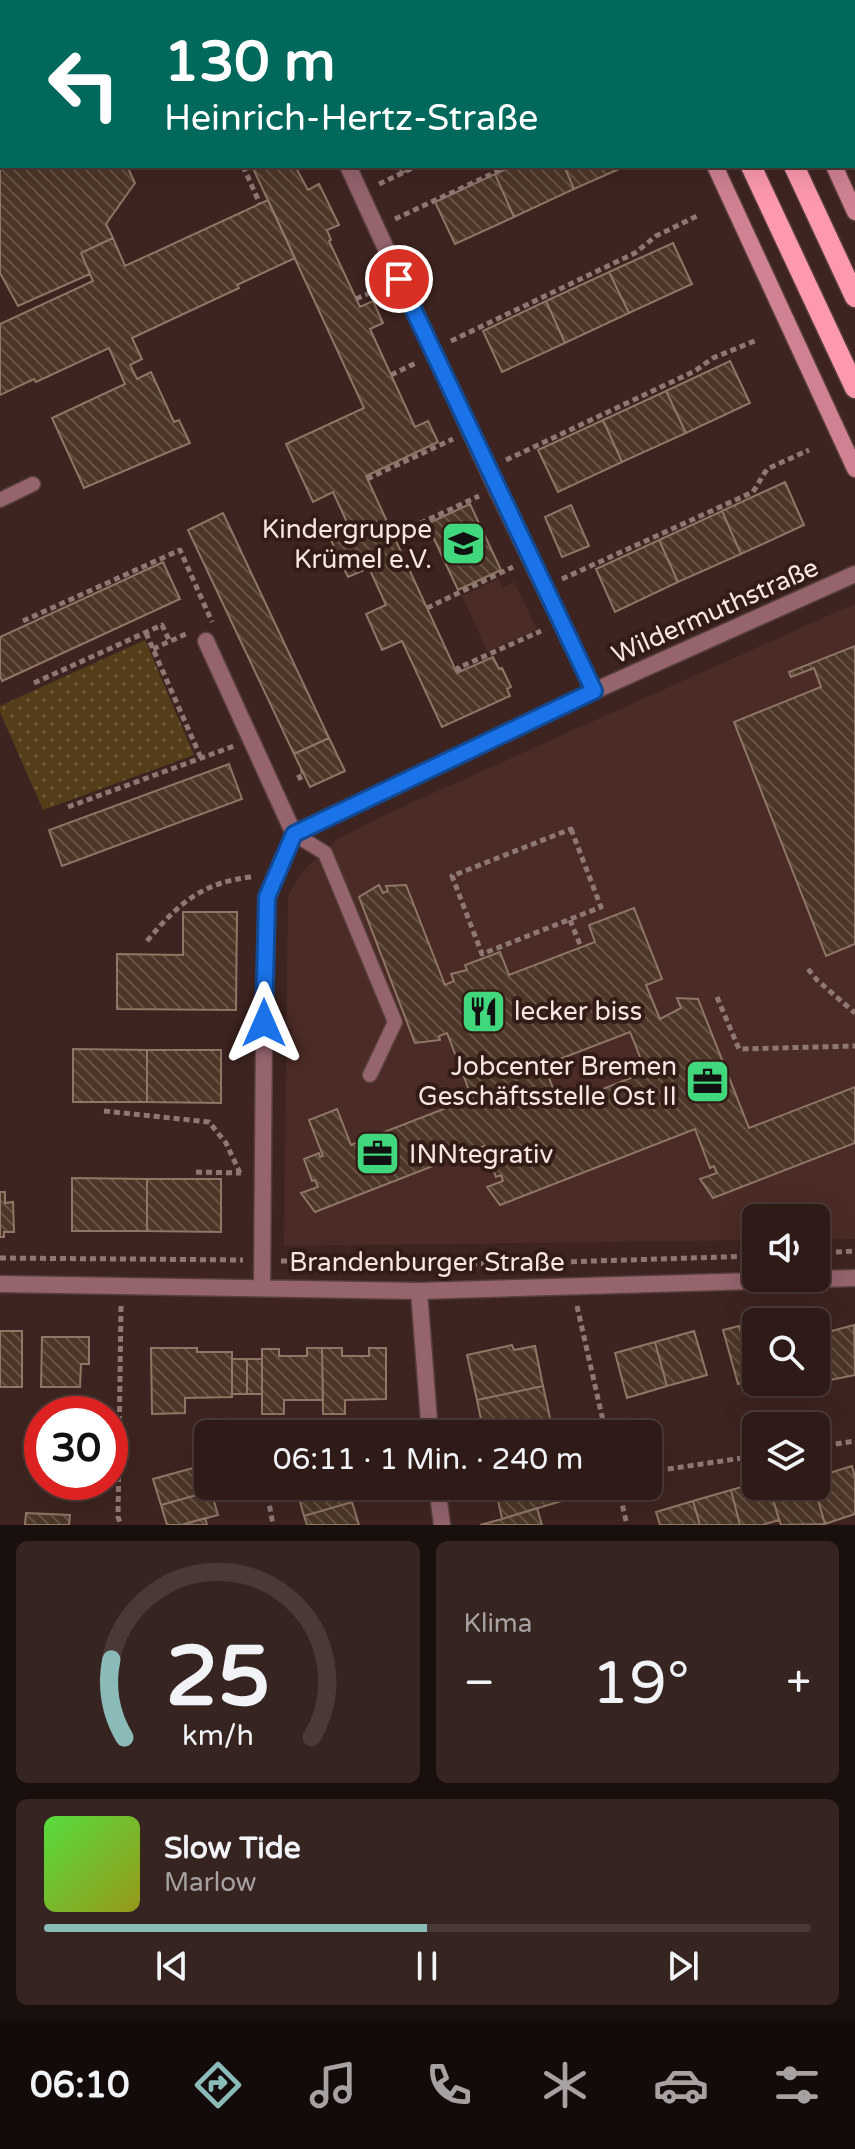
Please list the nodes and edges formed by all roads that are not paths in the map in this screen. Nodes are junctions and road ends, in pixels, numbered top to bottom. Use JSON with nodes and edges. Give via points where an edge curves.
{"nodes":[{"id":1,"x":349,"y":168,"type":"edge"},
{"id":2,"x":716,"y":168,"type":"edge"},
{"id":3,"x":752,"y":168,"type":"edge"},
{"id":4,"x":795,"y":168,"type":"edge"},
{"id":5,"x":835,"y":168,"type":"edge"},
{"id":6,"x":855,"y":212,"type":"edge"},
{"id":7,"x":855,"y":297,"type":"edge"},
{"id":8,"x":855,"y":388,"type":"edge"},
{"id":9,"x":855,"y":469,"type":"edge"},
{"id":10,"x":33,"y":484,"type":"dead end"},
{"id":11,"x":0,"y":500,"type":"edge"},
{"id":12,"x":855,"y":574,"type":"edge"},
{"id":13,"x":206,"y":641,"type":"dead end"},
{"id":14,"x":594,"y":691,"type":"junction"},
{"id":15,"x":294,"y":834,"type":"junction"},
{"id":16,"x":370,"y":1075,"type":"dead end"},
{"id":17,"x":855,"y":1278,"type":"edge"},
{"id":18,"x":0,"y":1284,"type":"edge"},
{"id":19,"x":262,"y":1286,"type":"junction"},
{"id":20,"x":419,"y":1291,"type":"junction"},
{"id":21,"x":429,"y":1420,"type":"edge"},
{"id":22,"x":439,"y":1500,"type":"edge"},
{"id":23,"x":442,"y":1525,"type":"edge"}],
"edges":[{"from":1,"to":14,"type":"street"},
{"from":2,"to":9,"type":"main road"},
{"from":3,"to":8,"type":"main road"},
{"from":4,"to":7,"type":"main road"},
{"from":5,"to":6,"type":"main road"},
{"from":10,"to":11,"type":"lane"},
{"from":12,"to":14,"type":"street","name":"Wildermuthstraße"},
{"from":13,"to":15,"type":"street"},
{"from":14,"to":15,"type":"street","name":"Wildermuthstraße"},
{"from":15,"to":16,"type":"lane","via":[[325,853],[395,1022]]},
{"from":15,"to":19,"type":"street","via":[[267,897],[264,930]]},
{"from":17,"to":20,"type":"street","name":"Brandenburger Straße"},
{"from":18,"to":19,"type":"street","name":"Brandenburger Straße"},
{"from":19,"to":20,"type":"street","name":"Brandenburger Straße"},
{"from":20,"to":21,"type":"street"},
{"from":22,"to":23,"type":"street"}]}
